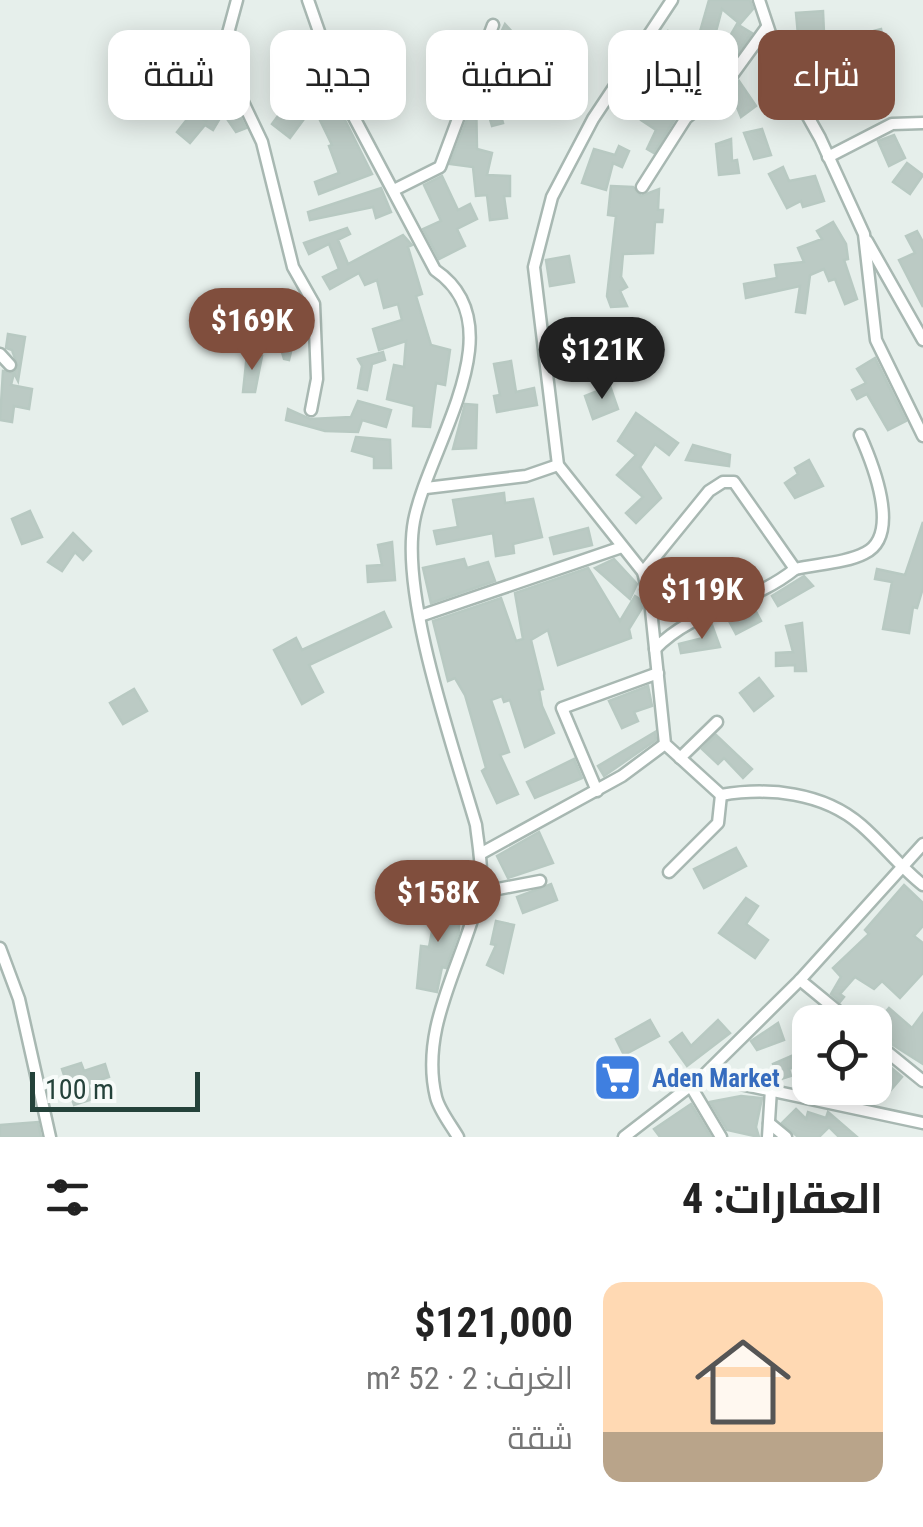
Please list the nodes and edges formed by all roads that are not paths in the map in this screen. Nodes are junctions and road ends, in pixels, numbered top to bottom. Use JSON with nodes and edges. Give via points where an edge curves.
{"nodes":[{"id":1,"x":237,"y":0,"type":"edge"},
{"id":2,"x":308,"y":0,"type":"edge"},
{"id":3,"x":672,"y":0,"type":"edge"},
{"id":4,"x":759,"y":0,"type":"edge"},
{"id":5,"x":492,"y":26,"type":"dead end"},
{"id":6,"x":766,"y":26,"type":"junction"},
{"id":7,"x":768,"y":30,"type":"edge"},
{"id":8,"x":809,"y":120,"type":"edge"},
{"id":9,"x":923,"y":123,"type":"edge"},
{"id":10,"x":828,"y":156,"type":"junction"},
{"id":11,"x":642,"y":187,"type":"dead end"},
{"id":12,"x":396,"y":189,"type":"junction"},
{"id":13,"x":864,"y":234,"type":"junction"},
{"id":14,"x":923,"y":340,"type":"edge"},
{"id":15,"x":0,"y":354,"type":"edge"},
{"id":16,"x":10,"y":365,"type":"dead end"},
{"id":17,"x":311,"y":410,"type":"dead end"},
{"id":18,"x":860,"y":435,"type":"dead end"},
{"id":19,"x":923,"y":436,"type":"edge"},
{"id":20,"x":558,"y":464,"type":"junction"},
{"id":21,"x":426,"y":488,"type":"junction"},
{"id":22,"x":622,"y":546,"type":"junction"},
{"id":23,"x":795,"y":568,"type":"junction"},
{"id":24,"x":643,"y":572,"type":"junction"},
{"id":25,"x":420,"y":616,"type":"junction"},
{"id":26,"x":655,"y":649,"type":"junction"},
{"id":27,"x":658,"y":673,"type":"junction"},
{"id":28,"x":717,"y":722,"type":"dead end"},
{"id":29,"x":665,"y":744,"type":"junction"},
{"id":30,"x":680,"y":758,"type":"junction"},
{"id":31,"x":597,"y":791,"type":"junction"},
{"id":32,"x":721,"y":795,"type":"junction"},
{"id":33,"x":923,"y":844,"type":"edge"},
{"id":34,"x":480,"y":854,"type":"junction"},
{"id":35,"x":900,"y":868,"type":"junction"},
{"id":36,"x":669,"y":872,"type":"dead end"},
{"id":37,"x":540,"y":881,"type":"dead end"},
{"id":38,"x":923,"y":885,"type":"edge"},
{"id":39,"x":480,"y":886,"type":"junction"},
{"id":40,"x":0,"y":948,"type":"edge"},
{"id":41,"x":800,"y":980,"type":"junction"},
{"id":42,"x":830,"y":1005,"type":"edge"},
{"id":43,"x":892,"y":1056,"type":"edge"},
{"id":44,"x":703,"y":1076,"type":"junction"},
{"id":45,"x":923,"y":1081,"type":"edge"},
{"id":46,"x":690,"y":1085,"type":"junction"},
{"id":47,"x":771,"y":1090,"type":"junction"},
{"id":48,"x":769,"y":1123,"type":"junction"},
{"id":49,"x":923,"y":1124,"type":"edge"},
{"id":50,"x":50,"y":1137,"type":"edge"},
{"id":51,"x":458,"y":1137,"type":"edge"},
{"id":52,"x":624,"y":1137,"type":"edge"},
{"id":53,"x":721,"y":1137,"type":"edge"},
{"id":54,"x":768,"y":1137,"type":"edge"},
{"id":55,"x":786,"y":1137,"type":"edge"}],
"edges":[{"from":1,"to":17,"type":"street","via":[[224,48],[232,80],[262,142],[293,267],[314,304]]},
{"from":2,"to":12,"type":"street","via":[[339,89]]},
{"from":3,"to":20,"type":"street","via":[[560,182],[534,267]]},
{"from":4,"to":6,"type":"street"},
{"from":5,"to":12,"type":"street","via":[[440,167]]},
{"from":6,"to":7,"type":"street"},
{"from":6,"to":11,"type":"street","via":[[722,90],[686,118]]},
{"from":8,"to":10,"type":"street"},
{"from":9,"to":10,"type":"street","via":[[892,124]]},
{"from":10,"to":13,"type":"street"},
{"from":12,"to":21,"type":"street","via":[[435,270],[454,282],[468,308],[470,352]]},
{"from":13,"to":14,"type":"street"},
{"from":13,"to":19,"type":"street","via":[[876,340]]},
{"from":15,"to":16,"type":"street"},
{"from":18,"to":23,"type":"street","via":[[877,474],[883,527],[875,546]]},
{"from":20,"to":21,"type":"street","via":[[526,476]]},
{"from":20,"to":22,"type":"street"},
{"from":21,"to":25,"type":"street","via":[[414,520]]},
{"from":22,"to":24,"type":"street"},
{"from":22,"to":25,"type":"street"},
{"from":23,"to":24,"type":"street","via":[[734,482],[723,482]]},
{"from":23,"to":26,"type":"street","via":[[684,622]]},
{"from":24,"to":26,"type":"street"},
{"from":25,"to":34,"type":"street"},
{"from":26,"to":27,"type":"street"},
{"from":27,"to":29,"type":"street"},
{"from":27,"to":31,"type":"street","via":[[562,708]]},
{"from":28,"to":30,"type":"street"},
{"from":29,"to":30,"type":"street"},
{"from":29,"to":31,"type":"street"},
{"from":30,"to":32,"type":"street"},
{"from":31,"to":34,"type":"street"},
{"from":32,"to":35,"type":"street","via":[[762,788],[807,797],[859,823]]},
{"from":32,"to":36,"type":"street","via":[[718,823]]},
{"from":33,"to":35,"type":"street"},
{"from":34,"to":39,"type":"street"},
{"from":35,"to":38,"type":"street"},
{"from":35,"to":41,"type":"street"},
{"from":37,"to":39,"type":"street"},
{"from":39,"to":51,"type":"street","via":[[443,999],[436,1044],[436,1099]]},
{"from":40,"to":50,"type":"street","via":[[19,999]]},
{"from":41,"to":42,"type":"street"},
{"from":41,"to":44,"type":"street"},
{"from":43,"to":45,"type":"street"},
{"from":44,"to":46,"type":"street"},
{"from":44,"to":47,"type":"street"},
{"from":46,"to":52,"type":"street"},
{"from":46,"to":53,"type":"street"},
{"from":47,"to":48,"type":"street"},
{"from":47,"to":49,"type":"street"},
{"from":48,"to":54,"type":"street"},
{"from":48,"to":55,"type":"street"}]}
